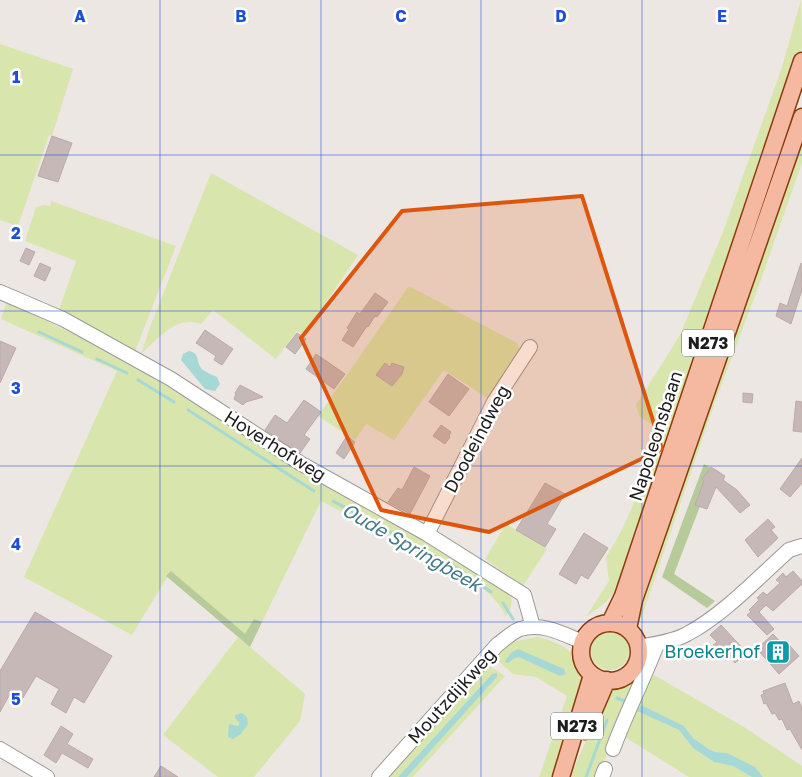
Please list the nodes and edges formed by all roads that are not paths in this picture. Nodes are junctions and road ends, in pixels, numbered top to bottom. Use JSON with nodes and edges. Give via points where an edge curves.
{"nodes":[{"id":1,"x":802,"y":61,"type":"edge"},
{"id":2,"x":802,"y":117,"type":"edge"},
{"id":3,"x":0,"y":292,"type":"edge"},
{"id":4,"x":530,"y":346,"type":"dead end"},
{"id":5,"x":427,"y":534,"type":"junction"},
{"id":6,"x":802,"y":546,"type":"edge"},
{"id":7,"x":610,"y":623,"type":"junction"},
{"id":8,"x":533,"y":627,"type":"junction"},
{"id":9,"x":628,"y":629,"type":"junction"},
{"id":10,"x":583,"y":642,"type":"junction"},
{"id":11,"x":657,"y":644,"type":"junction"},
{"id":12,"x":638,"y":647,"type":"junction"},
{"id":13,"x":600,"y":677,"type":"junction"},
{"id":14,"x":0,"y":749,"type":"edge"},
{"id":15,"x":612,"y":749,"type":"dead end"},
{"id":16,"x":47,"y":777,"type":"edge"},
{"id":17,"x":379,"y":777,"type":"edge"},
{"id":18,"x":562,"y":777,"type":"edge"}],
"edges":[{"from":1,"to":7,"type":"main road","name":"Napoleonsbaan","number":"N273","via":[[623,596]]},
{"from":2,"to":9,"type":"main road","name":"Napoleonsbaan","number":"N273","via":[[637,591]]},
{"from":3,"to":5,"type":"street","name":"Hoverhofweg","via":[[63,320],[156,371],[300,463]]},
{"from":4,"to":5,"type":"street","name":"Doodeindweg","via":[[494,402]]},
{"from":5,"to":8,"type":"street","name":"Hoverhofweg","via":[[524,595]]},
{"from":6,"to":11,"type":"street","via":[[789,550],[714,617],[686,635]]},
{"from":7,"to":9,"type":"main road"},
{"from":7,"to":10,"type":"main road","via":[[593,628]]},
{"from":8,"to":10,"type":"street","via":[[550,629]]},
{"from":8,"to":17,"type":"street","name":"Moutzdijkweg","via":[[519,630],[497,645]]},
{"from":9,"to":12,"type":"main road"},
{"from":10,"to":13,"type":"main road","via":[[582,660],[586,668]]},
{"from":11,"to":12,"type":"street"},
{"from":11,"to":15,"type":"street"},
{"from":12,"to":13,"type":"main road","via":[[636,664],[624,677],[616,680]]},
{"from":13,"to":18,"type":"main road","number":"N273"},
{"from":14,"to":16,"type":"street"}]}
